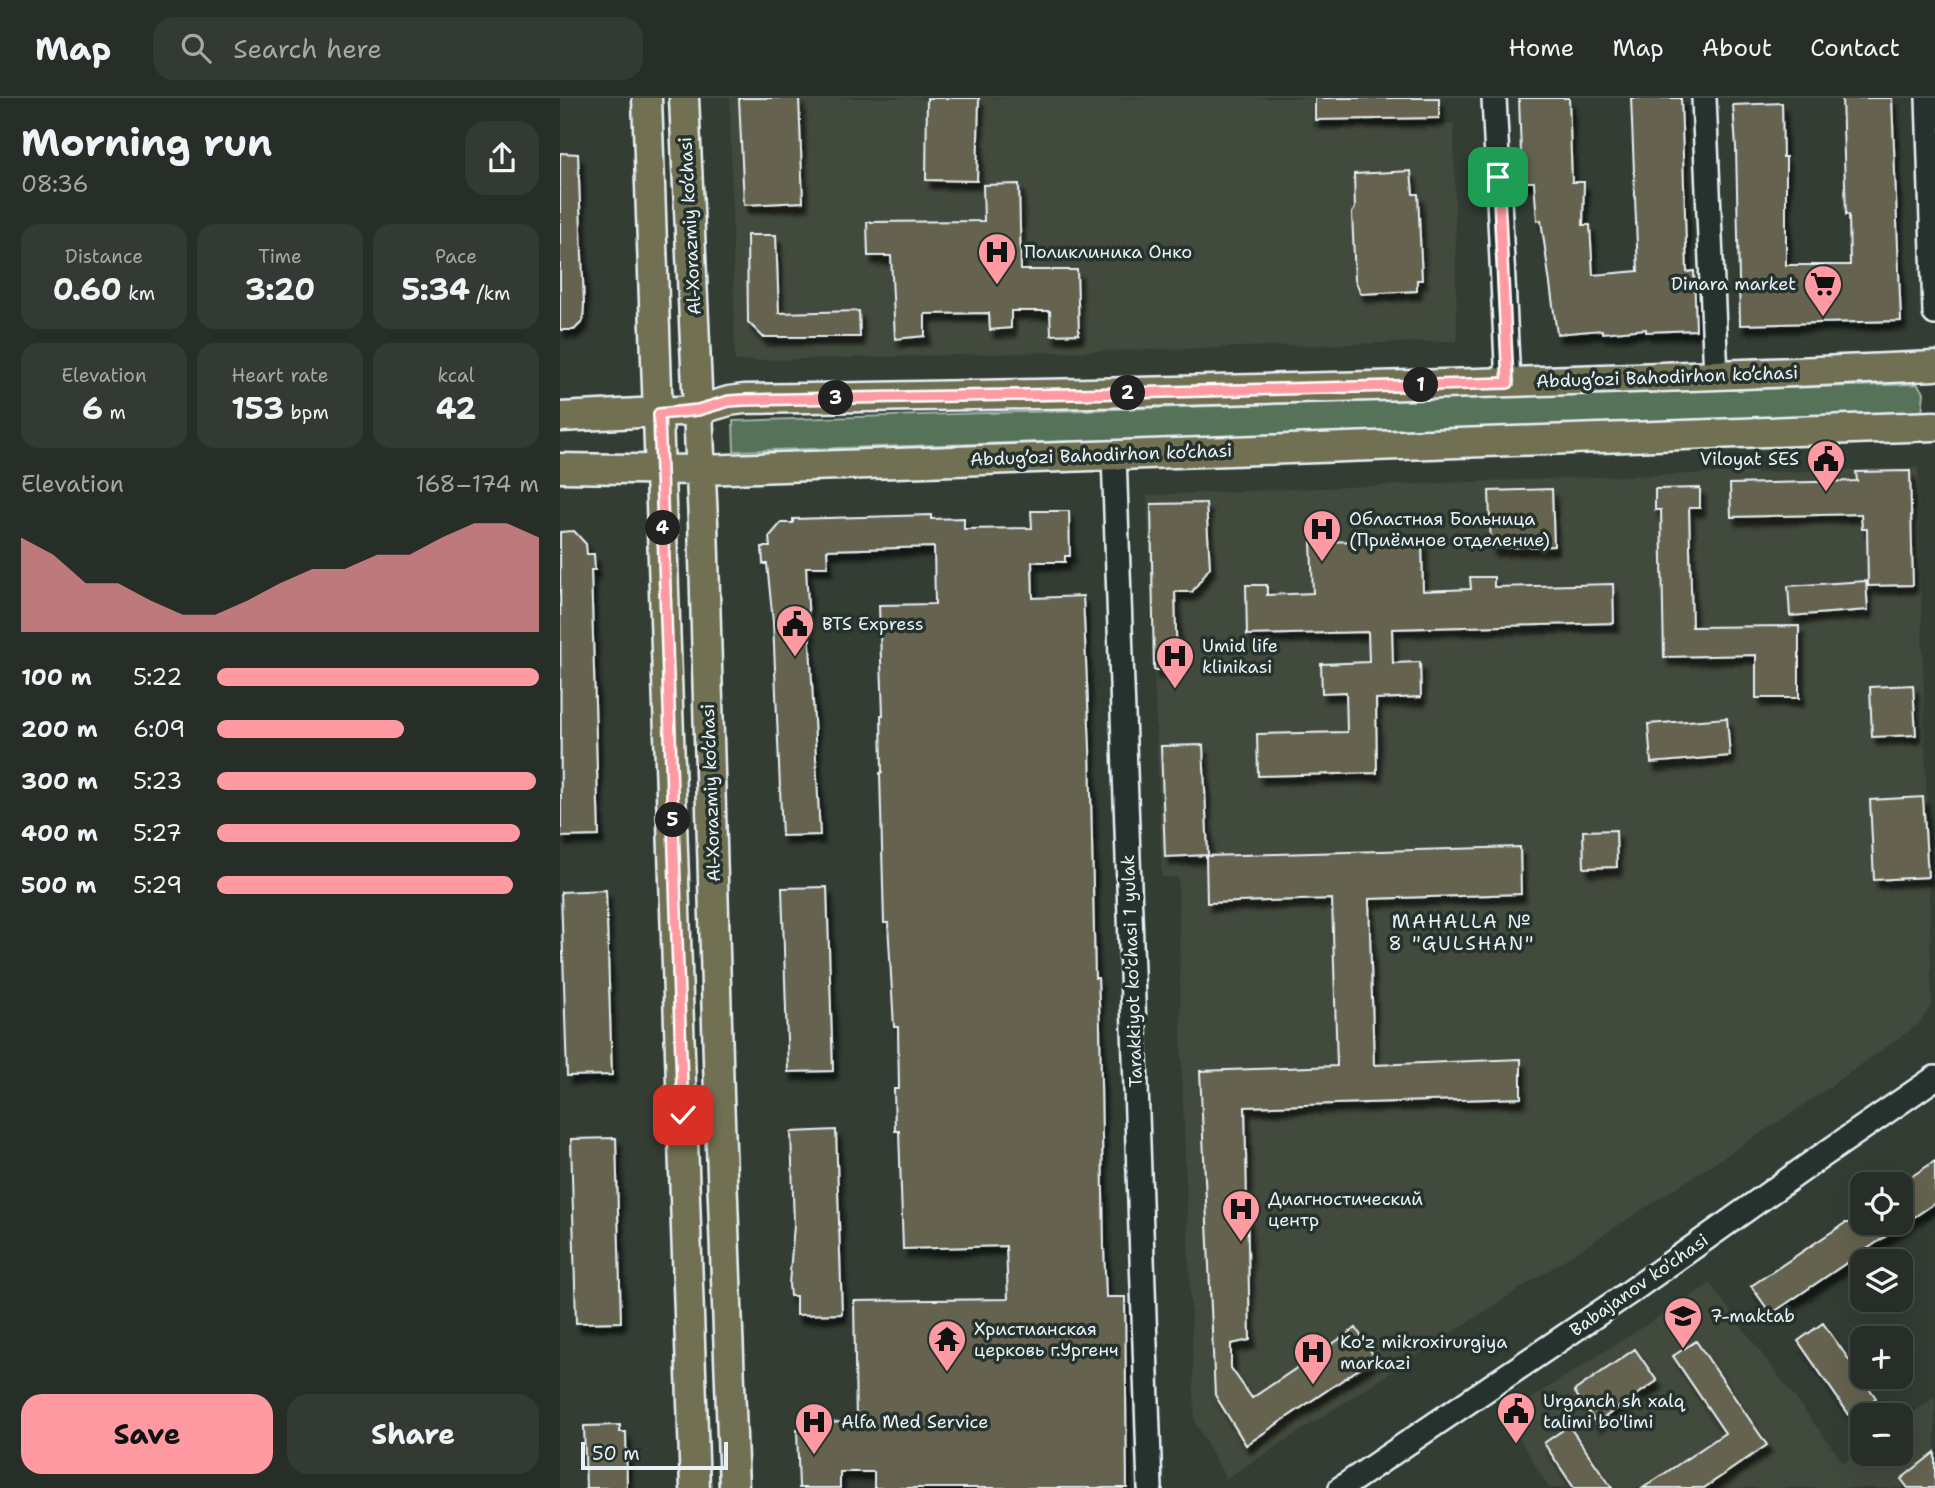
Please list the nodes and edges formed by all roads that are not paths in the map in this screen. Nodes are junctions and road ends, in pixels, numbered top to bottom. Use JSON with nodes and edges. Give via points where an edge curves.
{"nodes":[{"id":1,"x":647,"y":98,"type":"edge"},
{"id":2,"x":684,"y":98,"type":"edge"},
{"id":3,"x":1494,"y":98,"type":"edge"},
{"id":4,"x":1704,"y":98,"type":"edge"},
{"id":5,"x":1928,"y":98,"type":"edge"},
{"id":6,"x":1935,"y":313,"type":"edge"},
{"id":7,"x":1935,"y":366,"type":"edge"},
{"id":8,"x":1716,"y":376,"type":"junction"},
{"id":9,"x":1508,"y":383,"type":"junction"},
{"id":10,"x":698,"y":410,"type":"junction"},
{"id":11,"x":659,"y":414,"type":"junction"},
{"id":12,"x":560,"y":417,"type":"edge"},
{"id":13,"x":1935,"y":426,"type":"edge"},
{"id":14,"x":1114,"y":455,"type":"junction"},
{"id":15,"x":560,"y":468,"type":"edge"},
{"id":16,"x":661,"y":468,"type":"junction"},
{"id":17,"x":701,"y":470,"type":"junction"},
{"id":18,"x":1935,"y":1078,"type":"edge"},
{"id":19,"x":695,"y":1488,"type":"edge"},
{"id":20,"x":734,"y":1488,"type":"edge"},
{"id":21,"x":1150,"y":1488,"type":"edge"},
{"id":22,"x":1341,"y":1488,"type":"edge"}],
"edges":[{"from":1,"to":11,"type":"main road"},
{"from":2,"to":10,"type":"main road","name":"Al-Xorazmiy ko’chasi"},
{"from":3,"to":9,"type":"street"},
{"from":4,"to":8,"type":"street"},
{"from":5,"to":6,"type":"street"},
{"from":7,"to":8,"type":"main road","name":"Abdug’ozi Bahodirhon ko’chasi"},
{"from":8,"to":9,"type":"main road","name":"Abdug’ozi Bahodirhon ko’chasi"},
{"from":9,"to":10,"type":"main road","name":"Abdug’ozi Bahodirhon ko’chasi","via":[[744,400]]},
{"from":10,"to":11,"type":"main road","name":"Abdug’ozi Bahodirhon ko’chasi"},
{"from":10,"to":17,"type":"main road","name":"Al-Xorazmiy ko’chasi"},
{"from":11,"to":12,"type":"main road","name":"Abdug’ozi Bahodirhon ko’chasi"},
{"from":11,"to":16,"type":"main road"},
{"from":13,"to":14,"type":"main road","name":"Abdug’ozi Bahodirhon ko’chasi"},
{"from":14,"to":17,"type":"main road","name":"Abdug’ozi Bahodirhon ko’chasi"},
{"from":14,"to":21,"type":"street","name":"Tarakkiyot ko'chasi 1 yulak"},
{"from":15,"to":16,"type":"main road","name":"Abdug’ozi Bahodirhon ko’chasi"},
{"from":16,"to":17,"type":"main road","name":"Abdug’ozi Bahodirhon ko’chasi"},
{"from":16,"to":19,"type":"main road"},
{"from":17,"to":20,"type":"main road","name":"Al-Xorazmiy ko’chasi"},
{"from":18,"to":22,"type":"street","name":"Babajanov ko'chasi"}]}
